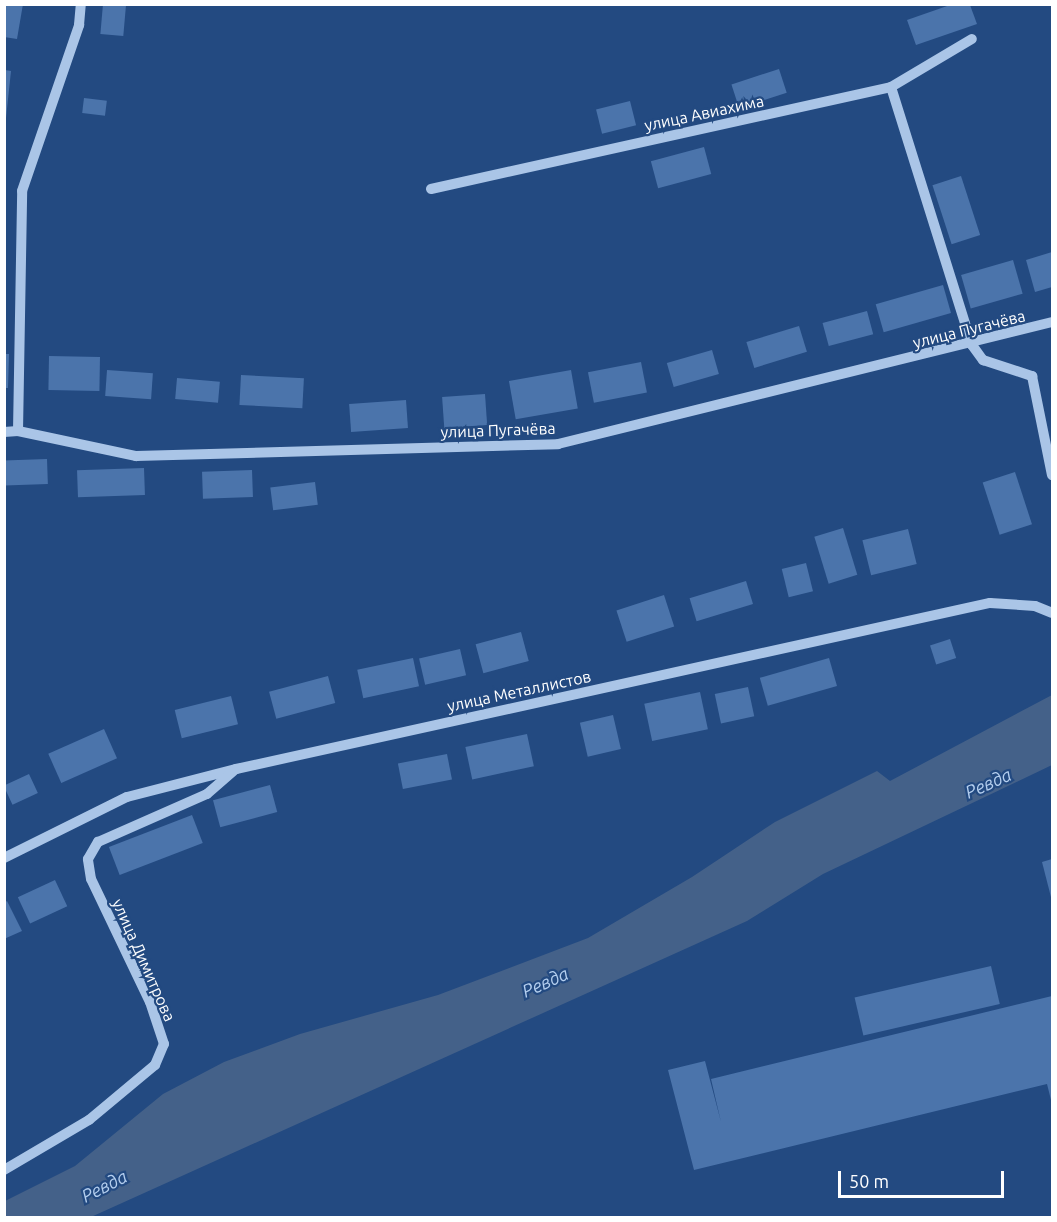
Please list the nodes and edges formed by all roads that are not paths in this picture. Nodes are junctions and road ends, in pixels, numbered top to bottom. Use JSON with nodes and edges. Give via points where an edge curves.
{"nodes":[{"id":1,"x":81,"y":4,"type":"edge"},
{"id":2,"x":972,"y":39,"type":"dead end"},
{"id":3,"x":891,"y":87,"type":"junction"},
{"id":4,"x":431,"y":189,"type":"dead end"},
{"id":5,"x":1053,"y":322,"type":"edge"},
{"id":6,"x":972,"y":345,"type":"junction"},
{"id":7,"x":18,"y":431,"type":"junction"},
{"id":8,"x":4,"y":432,"type":"edge"},
{"id":9,"x":1053,"y":476,"type":"edge"},
{"id":10,"x":1053,"y":613,"type":"edge"},
{"id":11,"x":236,"y":769,"type":"junction"},
{"id":12,"x":4,"y":858,"type":"edge"},
{"id":13,"x":4,"y":1170,"type":"edge"}],
"edges":[{"from":1,"to":7,"type":"street","via":[[79,25],[22,191]]},
{"from":2,"to":3,"type":"street","name":"улица Авиахима"},
{"from":3,"to":4,"type":"street","name":"улица Авиахима"},
{"from":3,"to":6,"type":"street"},
{"from":5,"to":6,"type":"street","name":"улица Пугачёва"},
{"from":6,"to":7,"type":"street","name":"улица Пугачёва","via":[[558,444],[136,456]]},
{"from":6,"to":9,"type":"street","via":[[983,360],[1032,376]]},
{"from":7,"to":8,"type":"street","name":"улица Пугачёва"},
{"from":10,"to":11,"type":"street","name":"улица Металлистов","via":[[1035,606],[990,603]]},
{"from":11,"to":12,"type":"street","name":"улица Металлистов","via":[[127,796]]},
{"from":11,"to":13,"type":"street","name":"улица Димитрова","via":[[207,794],[98,842],[88,859],[91,879],[150,1002],[164,1044],[155,1065],[89,1120]]}]}
